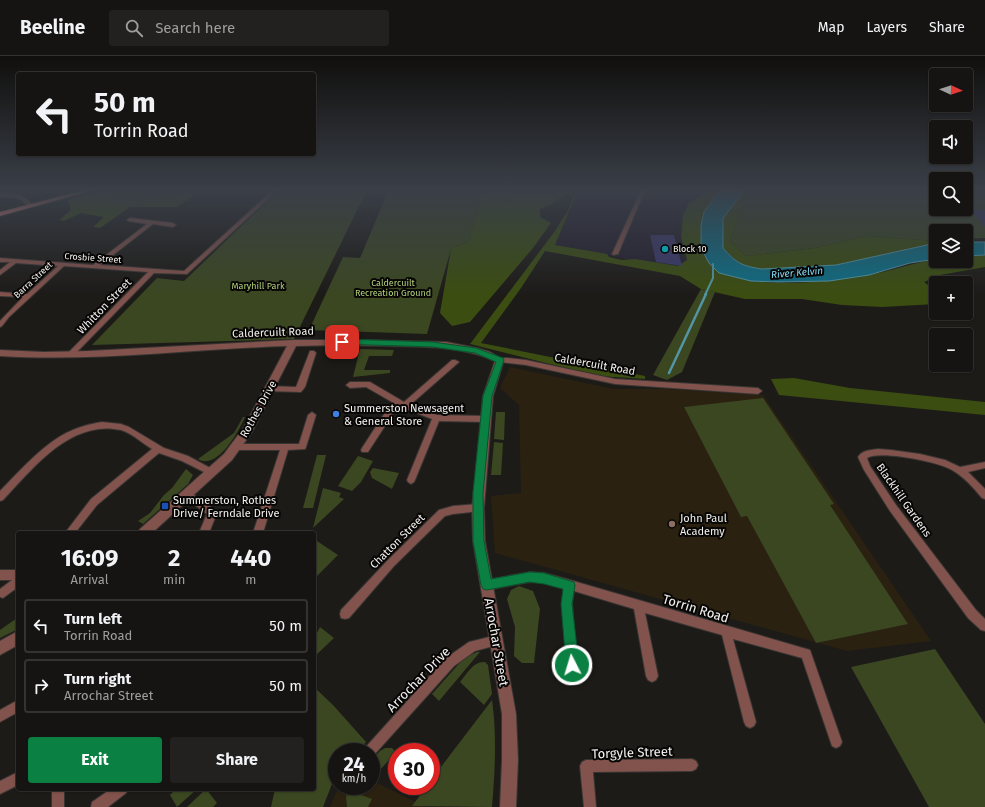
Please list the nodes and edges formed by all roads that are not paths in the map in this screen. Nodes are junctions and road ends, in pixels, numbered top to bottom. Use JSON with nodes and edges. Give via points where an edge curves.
{"nodes":[{"id":1,"x":148,"y":225,"type":"edge"},
{"id":2,"x":237,"y":225,"type":"edge"},
{"id":3,"x":628,"y":225,"type":"edge"},
{"id":4,"x":615,"y":254,"type":"dead end"},
{"id":5,"x":0,"y":260,"type":"edge"},
{"id":6,"x":15,"y":261,"type":"junction"},
{"id":7,"x":62,"y":265,"type":"junction"},
{"id":8,"x":94,"y":267,"type":"junction"},
{"id":9,"x":152,"y":271,"type":"junction"},
{"id":10,"x":0,"y":273,"type":"edge"},
{"id":11,"x":0,"y":294,"type":"edge"},
{"id":12,"x":29,"y":296,"type":"junction"},
{"id":13,"x":0,"y":325,"type":"edge"},
{"id":14,"x":293,"y":343,"type":"junction"},
{"id":15,"x":0,"y":353,"type":"edge"},
{"id":16,"x":312,"y":353,"type":"dead end"},
{"id":17,"x":70,"y":355,"type":"junction"},
{"id":18,"x":500,"y":360,"type":"junction"},
{"id":19,"x":455,"y":362,"type":"dead end"},
{"id":20,"x":350,"y":385,"type":"dead end"},
{"id":21,"x":269,"y":389,"type":"junction"},
{"id":22,"x":758,"y":391,"type":"dead end"},
{"id":23,"x":396,"y":401,"type":"junction"},
{"id":24,"x":404,"y":406,"type":"junction"},
{"id":25,"x":312,"y":415,"type":"dead end"},
{"id":26,"x":436,"y":418,"type":"junction"},
{"id":27,"x":485,"y":419,"type":"junction"},
{"id":28,"x":235,"y":447,"type":"junction"},
{"id":29,"x":285,"y":447,"type":"junction"},
{"id":30,"x":158,"y":449,"type":"junction"},
{"id":31,"x":365,"y":450,"type":"dead end"},
{"id":32,"x":985,"y":465,"type":"edge"},
{"id":33,"x":960,"y":470,"type":"junction"},
{"id":34,"x":211,"y":472,"type":"junction"},
{"id":35,"x":411,"y":480,"type":"dead end"},
{"id":36,"x":187,"y":494,"type":"junction"},
{"id":37,"x":985,"y":495,"type":"edge"},
{"id":38,"x":0,"y":497,"type":"edge"},
{"id":39,"x":478,"y":508,"type":"junction"},
{"id":40,"x":72,"y":531,"type":"edge"},
{"id":41,"x":146,"y":531,"type":"edge"},
{"id":42,"x":205,"y":531,"type":"edge"},
{"id":43,"x":259,"y":531,"type":"edge"},
{"id":44,"x":0,"y":575,"type":"edge"},
{"id":45,"x":16,"y":575,"type":"edge"},
{"id":46,"x":16,"y":583,"type":"edge"},
{"id":47,"x":487,"y":585,"type":"junction"},
{"id":48,"x":570,"y":585,"type":"junction"},
{"id":49,"x":3,"y":593,"type":"dead end"},
{"id":50,"x":639,"y":606,"type":"junction"},
{"id":51,"x":345,"y":614,"type":"dead end"},
{"id":52,"x":985,"y":626,"type":"edge"},
{"id":53,"x":726,"y":632,"type":"junction"},
{"id":54,"x":16,"y":639,"type":"edge"},
{"id":55,"x":497,"y":640,"type":"junction"},
{"id":56,"x":0,"y":648,"type":"edge"},
{"id":57,"x":572,"y":665,"type":"dead end"},
{"id":58,"x":652,"y":676,"type":"dead end"},
{"id":59,"x":16,"y":707,"type":"edge"},
{"id":60,"x":0,"y":716,"type":"edge"},
{"id":61,"x":750,"y":722,"type":"dead end"},
{"id":62,"x":836,"y":742,"type":"dead end"},
{"id":63,"x":377,"y":743,"type":"edge"},
{"id":64,"x":692,"y":765,"type":"dead end"},
{"id":65,"x":16,"y":779,"type":"edge"},
{"id":66,"x":0,"y":788,"type":"edge"},
{"id":67,"x":58,"y":791,"type":"edge"},
{"id":68,"x":119,"y":791,"type":"edge"},
{"id":69,"x":58,"y":807,"type":"edge"},
{"id":70,"x":97,"y":807,"type":"edge"},
{"id":71,"x":508,"y":807,"type":"edge"},
{"id":72,"x":590,"y":807,"type":"edge"}],
"edges":[{"from":1,"to":8,"type":"street"},
{"from":2,"to":9,"type":"street","name":"Crosbie Street","via":[[185,272]]},
{"from":3,"to":4,"type":"street"},
{"from":5,"to":6,"type":"street","name":"Crosbie Street"},
{"from":6,"to":7,"type":"street","name":"Crosbie Street"},
{"from":6,"to":10,"type":"street"},
{"from":7,"to":8,"type":"street","name":"Crosbie Street"},
{"from":7,"to":12,"type":"street","name":"Barra Street"},
{"from":8,"to":9,"type":"street","name":"Crosbie Street"},
{"from":9,"to":17,"type":"street","name":"Whitton Street"},
{"from":11,"to":12,"type":"street"},
{"from":12,"to":13,"type":"street","name":"Barra Street"},
{"from":14,"to":17,"type":"street","name":"Caldercuilt Road"},
{"from":14,"to":18,"type":"street","name":"Caldercuilt Road","via":[[433,344],[476,350]]},
{"from":14,"to":21,"type":"street","name":"Rothes Drive"},
{"from":15,"to":17,"type":"street","name":"Caldercuilt Road"},
{"from":16,"to":21,"type":"street","via":[[301,388]]},
{"from":18,"to":22,"type":"street","name":"Caldercuilt Road","via":[[515,360],[590,377],[638,384]]},
{"from":18,"to":27,"type":"street","name":"Arrochar Street","via":[[488,396]]},
{"from":19,"to":24,"type":"street"},
{"from":20,"to":23,"type":"street","via":[[367,384]]},
{"from":21,"to":28,"type":"street","name":"Rothes Drive","via":[[248,429]]},
{"from":23,"to":24,"type":"street"},
{"from":23,"to":31,"type":"street"},
{"from":24,"to":26,"type":"street"},
{"from":25,"to":29,"type":"street","via":[[302,447]]},
{"from":26,"to":27,"type":"street"},
{"from":26,"to":35,"type":"street"},
{"from":27,"to":39,"type":"street","name":"Arrochar Street"},
{"from":28,"to":29,"type":"street"},
{"from":28,"to":34,"type":"street","name":"Rothes Drive"},
{"from":29,"to":43,"type":"street"},
{"from":30,"to":34,"type":"street"},
{"from":30,"to":38,"type":"street","via":[[134,432],[122,428],[106,425],[81,430],[48,450]]},
{"from":30,"to":40,"type":"street","via":[[94,502]]},
{"from":32,"to":33,"type":"street"},
{"from":33,"to":37,"type":"street","name":"Blackhill Gardens"},
{"from":33,"to":52,"type":"street","name":"Blackhill Gardens","via":[[941,460],[918,456],[870,452],[862,457],[893,508],[972,614]]},
{"from":34,"to":36,"type":"street","name":"Rothes Drive"},
{"from":36,"to":41,"type":"street","name":"Rothes Drive"},
{"from":36,"to":42,"type":"street","via":[[212,513]]},
{"from":39,"to":47,"type":"street","name":"Arrochar Street","via":[[479,541]]},
{"from":39,"to":51,"type":"street","name":"Chatton Street","via":[[442,513],[391,563]]},
{"from":44,"to":45,"type":"street"},
{"from":46,"to":49,"type":"street"},
{"from":47,"to":48,"type":"street","name":"Torrin Road","via":[[530,577]]},
{"from":47,"to":55,"type":"street","name":"Arrochar Street"},
{"from":48,"to":50,"type":"street","name":"Torrin Road"},
{"from":48,"to":57,"type":"street","via":[[566,604]]},
{"from":50,"to":53,"type":"street","name":"Torrin Road"},
{"from":50,"to":58,"type":"street"},
{"from":53,"to":61,"type":"street"},
{"from":53,"to":62,"type":"street","name":"Torrin Road","via":[[806,654]]},
{"from":54,"to":56,"type":"street"},
{"from":55,"to":63,"type":"street","name":"Arrochar Drive","via":[[473,646],[450,662]]},
{"from":55,"to":71,"type":"street","name":"Arrochar Street","via":[[509,714]]},
{"from":59,"to":60,"type":"street"},
{"from":64,"to":72,"type":"street","name":"Torgyle Street","via":[[586,766]]},
{"from":65,"to":66,"type":"street"},
{"from":67,"to":69,"type":"street"},
{"from":68,"to":70,"type":"street"}]}
